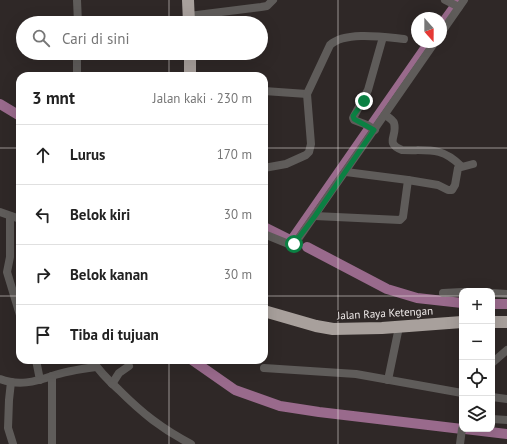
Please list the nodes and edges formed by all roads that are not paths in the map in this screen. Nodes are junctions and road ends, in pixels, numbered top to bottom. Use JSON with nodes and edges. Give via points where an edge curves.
{"nodes":[{"id":1,"x":77,"y":0,"type":"edge"},
{"id":2,"x":188,"y":0,"type":"edge"},
{"id":3,"x":273,"y":0,"type":"edge"},
{"id":4,"x":455,"y":3,"type":"edge"},
{"id":5,"x":78,"y":16,"type":"edge"},
{"id":6,"x":189,"y":16,"type":"edge"},
{"id":7,"x":207,"y":16,"type":"edge"},
{"id":8,"x":447,"y":20,"type":"edge"},
{"id":9,"x":383,"y":37,"type":"junction"},
{"id":10,"x":404,"y":39,"type":"dead end"},
{"id":11,"x":431,"y":48,"type":"edge"},
{"id":12,"x":77,"y":60,"type":"edge"},
{"id":13,"x":190,"y":60,"type":"edge"},
{"id":14,"x":77,"y":72,"type":"edge"},
{"id":15,"x":190,"y":72,"type":"edge"},
{"id":16,"x":268,"y":91,"type":"edge"},
{"id":17,"x":307,"y":94,"type":"junction"},
{"id":18,"x":385,"y":115,"type":"junction"},
{"id":19,"x":371,"y":128,"type":"junction"},
{"id":20,"x":473,"y":164,"type":"dead end"},
{"id":21,"x":461,"y":166,"type":"junction"},
{"id":22,"x":268,"y":167,"type":"edge"},
{"id":23,"x":346,"y":172,"type":"junction"},
{"id":24,"x":408,"y":180,"type":"junction"},
{"id":25,"x":0,"y":212,"type":"edge"},
{"id":26,"x":10,"y":216,"type":"junction"},
{"id":27,"x":315,"y":216,"type":"junction"},
{"id":28,"x":16,"y":218,"type":"edge"},
{"id":29,"x":268,"y":236,"type":"edge"},
{"id":30,"x":4,"y":267,"type":"edge"},
{"id":31,"x":459,"y":292,"type":"edge"},
{"id":32,"x":443,"y":293,"type":"dead end"},
{"id":33,"x":495,"y":293,"type":"edge"},
{"id":34,"x":507,"y":294,"type":"edge"},
{"id":35,"x":16,"y":301,"type":"edge"},
{"id":36,"x":268,"y":312,"type":"edge"},
{"id":37,"x":459,"y":322,"type":"edge"},
{"id":38,"x":495,"y":322,"type":"edge"},
{"id":39,"x":507,"y":322,"type":"edge"},
{"id":40,"x":398,"y":327,"type":"junction"},
{"id":41,"x":507,"y":350,"type":"edge"},
{"id":42,"x":495,"y":360,"type":"edge"},
{"id":43,"x":37,"y":364,"type":"edge"},
{"id":44,"x":94,"y":364,"type":"edge"},
{"id":45,"x":129,"y":366,"type":"dead end"},
{"id":46,"x":264,"y":368,"type":"dead end"},
{"id":47,"x":52,"y":376,"type":"junction"},
{"id":48,"x":0,"y":379,"type":"edge"},
{"id":49,"x":40,"y":380,"type":"junction"},
{"id":50,"x":388,"y":380,"type":"junction"},
{"id":51,"x":114,"y":381,"type":"junction"},
{"id":52,"x":11,"y":382,"type":"junction"},
{"id":53,"x":459,"y":392,"type":"edge"},
{"id":54,"x":495,"y":397,"type":"edge"},
{"id":55,"x":507,"y":399,"type":"edge"},
{"id":56,"x":495,"y":419,"type":"edge"},
{"id":57,"x":507,"y":420,"type":"edge"},
{"id":58,"x":462,"y":432,"type":"edge"},
{"id":59,"x":13,"y":444,"type":"edge"},
{"id":60,"x":52,"y":444,"type":"edge"},
{"id":61,"x":191,"y":444,"type":"edge"},
{"id":62,"x":460,"y":444,"type":"edge"}],
"edges":[{"from":1,"to":5,"type":"street"},
{"from":2,"to":6,"type":"highway"},
{"from":3,"to":7,"type":"street","via":[[267,6]]},
{"from":4,"to":8,"type":"street"},
{"from":9,"to":10,"type":"street"},
{"from":9,"to":17,"type":"street","via":[[349,37],[334,41]]},
{"from":9,"to":19,"type":"street","via":[[364,101],[353,116],[354,120]]},
{"from":11,"to":18,"type":"street"},
{"from":12,"to":14,"type":"street"},
{"from":13,"to":15,"type":"highway"},
{"from":16,"to":17,"type":"street"},
{"from":17,"to":22,"type":"street","via":[[311,144],[309,152],[286,164]]},
{"from":18,"to":19,"type":"street"},
{"from":18,"to":21,"type":"street","via":[[393,121],[392,140],[396,148],[442,152]]},
{"from":19,"to":23,"type":"street"},
{"from":20,"to":21,"type":"street"},
{"from":21,"to":24,"type":"street","via":[[452,190]]},
{"from":23,"to":24,"type":"street"},
{"from":23,"to":27,"type":"street"},
{"from":24,"to":27,"type":"street","via":[[403,217],[400,220]]},
{"from":25,"to":26,"type":"street"},
{"from":26,"to":28,"type":"street"},
{"from":26,"to":30,"type":"street","via":[[10,257]]},
{"from":27,"to":29,"type":"street","via":[[294,244]]},
{"from":30,"to":35,"type":"street"},
{"from":31,"to":32,"type":"street"},
{"from":33,"to":34,"type":"street"},
{"from":36,"to":40,"type":"highway","name":"Jalan Raya Ketengan","via":[[333,329]]},
{"from":37,"to":40,"type":"highway","name":"Jalan Raya Ketengan"},
{"from":38,"to":39,"type":"highway"},
{"from":40,"to":50,"type":"street"},
{"from":41,"to":42,"type":"street"},
{"from":43,"to":49,"type":"street"},
{"from":44,"to":47,"type":"street"},
{"from":44,"to":51,"type":"street"},
{"from":45,"to":51,"type":"street","via":[[119,373]]},
{"from":46,"to":50,"type":"street","via":[[349,374]]},
{"from":47,"to":49,"type":"street"},
{"from":47,"to":60,"type":"street"},
{"from":48,"to":52,"type":"street"},
{"from":49,"to":52,"type":"street"},
{"from":50,"to":53,"type":"street"},
{"from":51,"to":61,"type":"street","via":[[150,419]]},
{"from":52,"to":59,"type":"street","via":[[8,428]]},
{"from":54,"to":55,"type":"street"},
{"from":56,"to":57,"type":"street"},
{"from":58,"to":62,"type":"street"}]}
